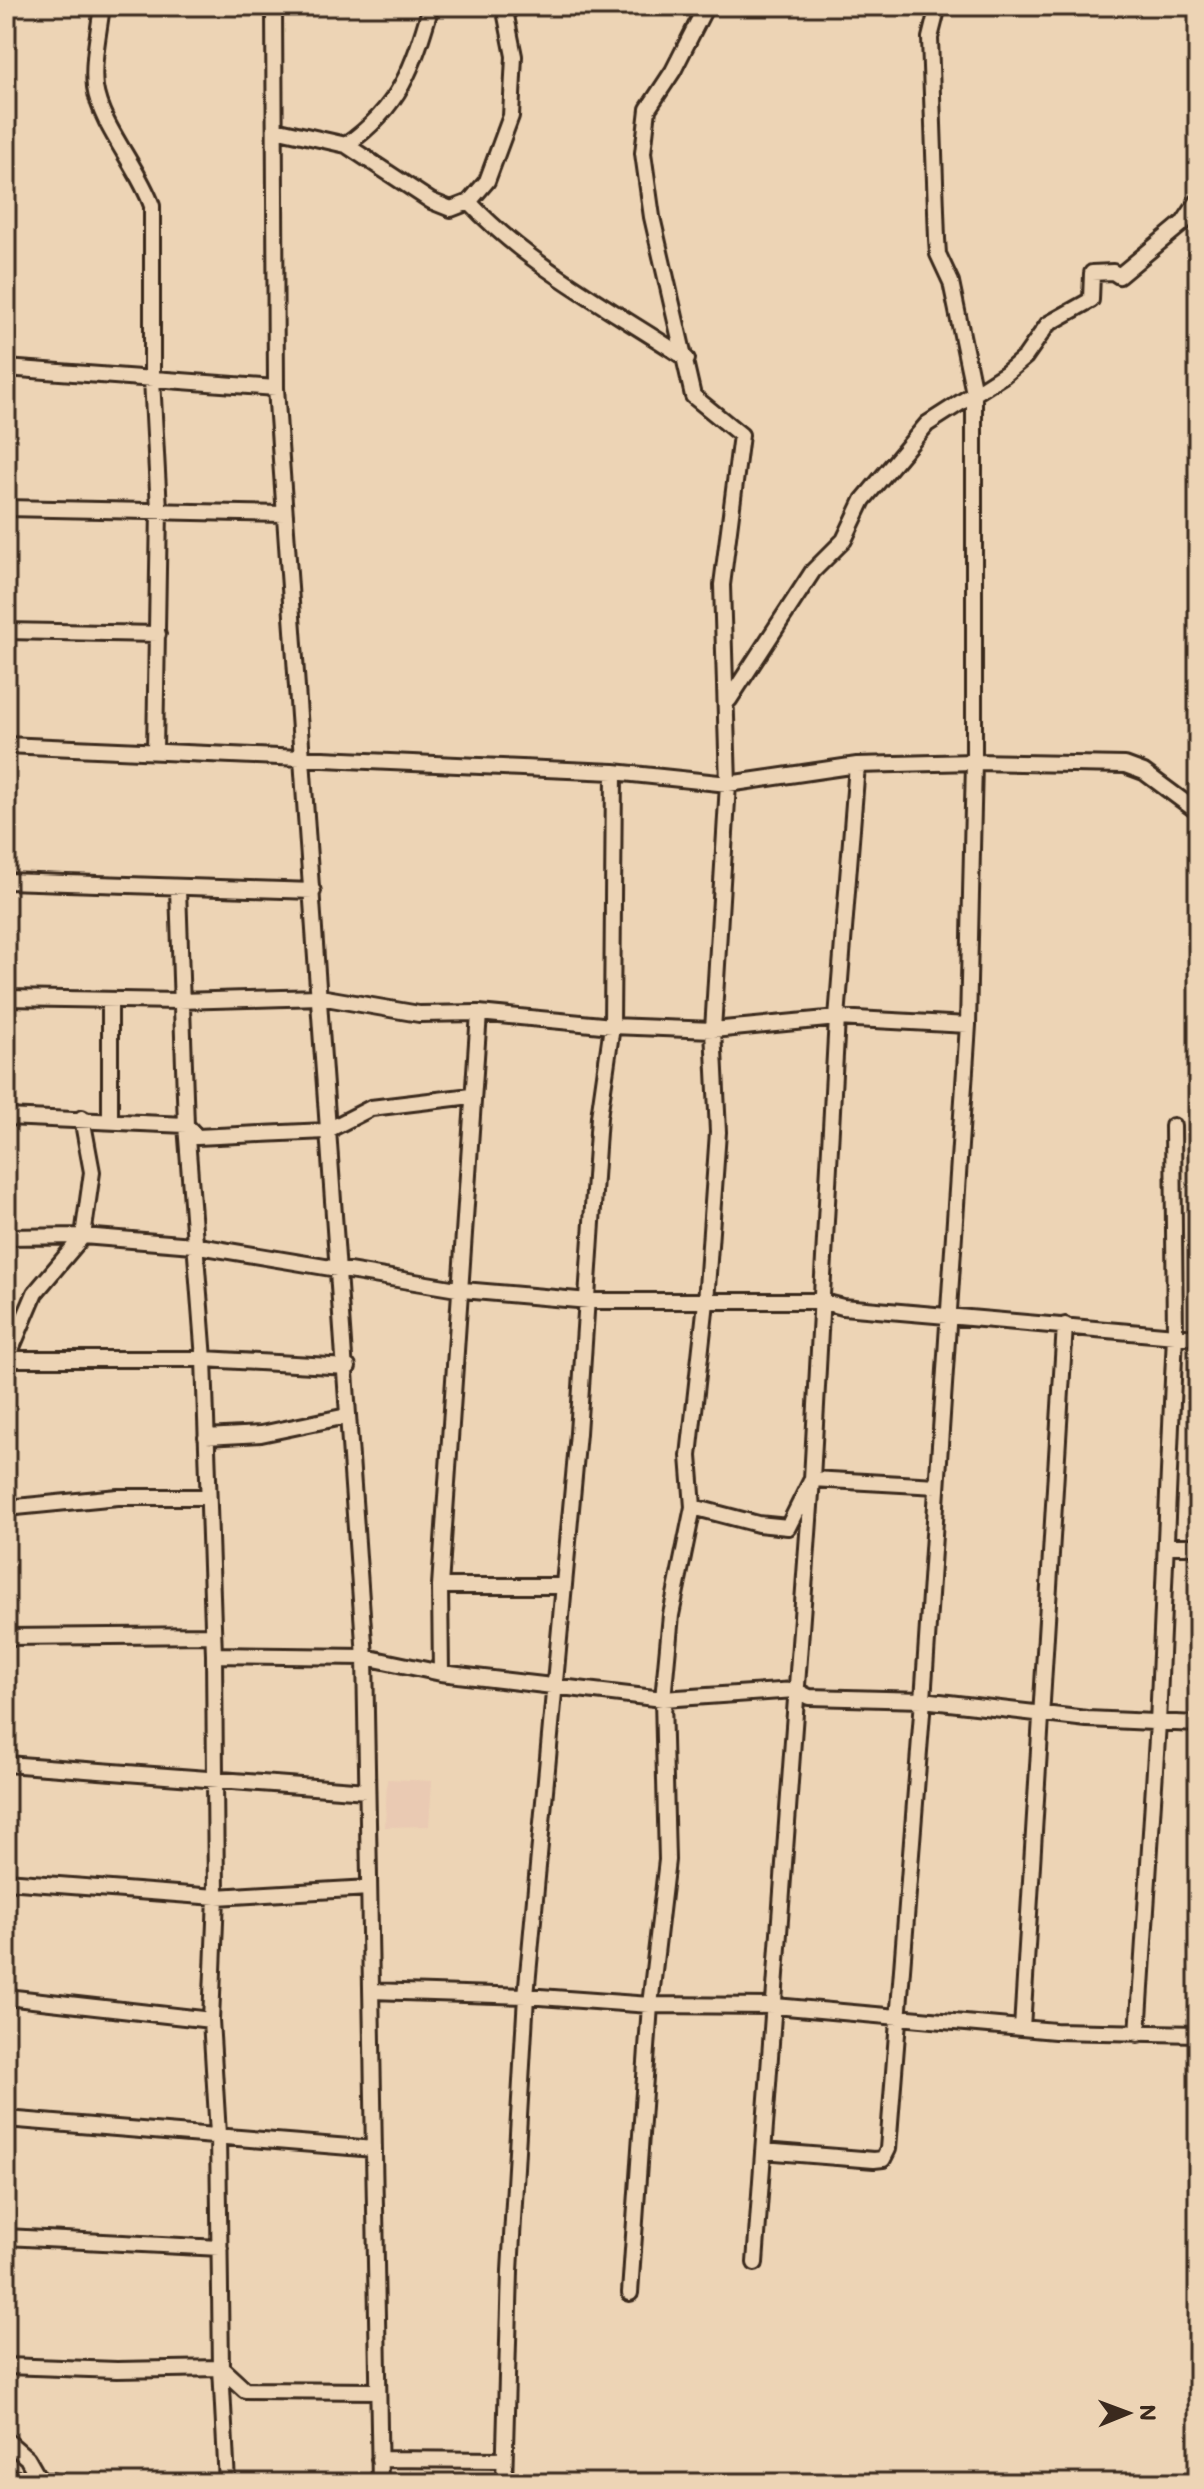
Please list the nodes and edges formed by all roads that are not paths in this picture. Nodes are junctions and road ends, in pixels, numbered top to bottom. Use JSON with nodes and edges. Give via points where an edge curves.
{"nodes":[{"id":1,"x":102,"y":6,"type":"edge"},
{"id":2,"x":274,"y":6,"type":"edge"},
{"id":3,"x":431,"y":6,"type":"edge"},
{"id":4,"x":504,"y":6,"type":"edge"},
{"id":5,"x":706,"y":6,"type":"edge"},
{"id":6,"x":938,"y":6,"type":"edge"},
{"id":7,"x":275,"y":129,"type":"junction"},
{"id":8,"x":346,"y":145,"type":"junction"},
{"id":9,"x":1198,"y":201,"type":"edge"},
{"id":10,"x":469,"y":202,"type":"junction"},
{"id":11,"x":687,"y":359,"type":"junction"},
{"id":12,"x":6,"y":368,"type":"edge"},
{"id":13,"x":152,"y":379,"type":"junction"},
{"id":14,"x":276,"y":388,"type":"junction"},
{"id":15,"x":974,"y":393,"type":"junction"},
{"id":16,"x":6,"y":508,"type":"edge"},
{"id":17,"x":159,"y":509,"type":"junction"},
{"id":18,"x":285,"y":514,"type":"junction"},
{"id":19,"x":6,"y":631,"type":"edge"},
{"id":20,"x":158,"y":634,"type":"junction"},
{"id":21,"x":729,"y":701,"type":"junction"},
{"id":22,"x":6,"y":745,"type":"edge"},
{"id":23,"x":155,"y":751,"type":"junction"},
{"id":24,"x":303,"y":759,"type":"junction"},
{"id":25,"x":974,"y":762,"type":"junction"},
{"id":26,"x":857,"y":765,"type":"junction"},
{"id":27,"x":614,"y":772,"type":"junction"},
{"id":28,"x":728,"y":784,"type":"junction"},
{"id":29,"x":1198,"y":812,"type":"edge"},
{"id":30,"x":6,"y":881,"type":"edge"},
{"id":31,"x":178,"y":889,"type":"junction"},
{"id":32,"x":313,"y":891,"type":"junction"},
{"id":33,"x":320,"y":997,"type":"junction"},
{"id":34,"x":6,"y":998,"type":"edge"},
{"id":35,"x":110,"y":1001,"type":"junction"},
{"id":36,"x":179,"y":1001,"type":"junction"},
{"id":37,"x":479,"y":1013,"type":"junction"},
{"id":38,"x":837,"y":1018,"type":"junction"},
{"id":39,"x":968,"y":1025,"type":"junction"},
{"id":40,"x":612,"y":1026,"type":"junction"},
{"id":41,"x":713,"y":1030,"type":"junction"},
{"id":42,"x":471,"y":1096,"type":"junction"},
{"id":43,"x":6,"y":1117,"type":"edge"},
{"id":44,"x":82,"y":1118,"type":"junction"},
{"id":45,"x":110,"y":1119,"type":"junction"},
{"id":46,"x":186,"y":1125,"type":"junction"},
{"id":47,"x":1173,"y":1126,"type":"dead end"},
{"id":48,"x":326,"y":1131,"type":"junction"},
{"id":49,"x":83,"y":1236,"type":"junction"},
{"id":50,"x":6,"y":1237,"type":"edge"},
{"id":51,"x":193,"y":1245,"type":"junction"},
{"id":52,"x":340,"y":1271,"type":"junction"},
{"id":53,"x":463,"y":1290,"type":"junction"},
{"id":54,"x":589,"y":1301,"type":"junction"},
{"id":55,"x":820,"y":1301,"type":"junction"},
{"id":56,"x":706,"y":1302,"type":"junction"},
{"id":57,"x":948,"y":1316,"type":"junction"},
{"id":58,"x":1065,"y":1325,"type":"junction"},
{"id":59,"x":1175,"y":1334,"type":"junction"},
{"id":60,"x":1198,"y":1338,"type":"edge"},
{"id":61,"x":6,"y":1359,"type":"edge"},
{"id":62,"x":204,"y":1359,"type":"junction"},
{"id":63,"x":348,"y":1367,"type":"junction"},
{"id":64,"x":347,"y":1416,"type":"junction"},
{"id":65,"x":206,"y":1437,"type":"junction"},
{"id":66,"x":812,"y":1479,"type":"junction"},
{"id":67,"x":937,"y":1486,"type":"junction"},
{"id":68,"x":208,"y":1497,"type":"junction"},
{"id":69,"x":693,"y":1507,"type":"junction"},
{"id":70,"x":6,"y":1508,"type":"edge"},
{"id":71,"x":1166,"y":1546,"type":"junction"},
{"id":72,"x":1198,"y":1546,"type":"edge"},
{"id":73,"x":440,"y":1586,"type":"junction"},
{"id":74,"x":564,"y":1586,"type":"junction"},
{"id":75,"x":213,"y":1635,"type":"junction"},
{"id":76,"x":6,"y":1637,"type":"edge"},
{"id":77,"x":214,"y":1655,"type":"junction"},
{"id":78,"x":365,"y":1657,"type":"junction"},
{"id":79,"x":441,"y":1673,"type":"junction"},
{"id":80,"x":557,"y":1689,"type":"junction"},
{"id":81,"x":795,"y":1690,"type":"junction"},
{"id":82,"x":663,"y":1699,"type":"junction"},
{"id":83,"x":923,"y":1700,"type":"junction"},
{"id":84,"x":1041,"y":1711,"type":"junction"},
{"id":85,"x":1158,"y":1723,"type":"junction"},
{"id":86,"x":1198,"y":1724,"type":"edge"},
{"id":87,"x":6,"y":1764,"type":"edge"},
{"id":88,"x":215,"y":1779,"type":"junction"},
{"id":89,"x":367,"y":1791,"type":"junction"},
{"id":90,"x":6,"y":1881,"type":"edge"},
{"id":91,"x":369,"y":1888,"type":"junction"},
{"id":92,"x":216,"y":1897,"type":"junction"},
{"id":93,"x":371,"y":1991,"type":"junction"},
{"id":94,"x":526,"y":1996,"type":"junction"},
{"id":95,"x":6,"y":1997,"type":"edge"},
{"id":96,"x":650,"y":2005,"type":"junction"},
{"id":97,"x":775,"y":2006,"type":"junction"},
{"id":98,"x":897,"y":2015,"type":"junction"},
{"id":99,"x":211,"y":2020,"type":"junction"},
{"id":100,"x":1022,"y":2028,"type":"junction"},
{"id":101,"x":1138,"y":2034,"type":"junction"},
{"id":102,"x":1198,"y":2034,"type":"edge"},
{"id":103,"x":6,"y":2119,"type":"edge"},
{"id":104,"x":218,"y":2134,"type":"junction"},
{"id":105,"x":374,"y":2149,"type":"junction"},
{"id":106,"x":763,"y":2151,"type":"junction"},
{"id":107,"x":6,"y":2237,"type":"edge"},
{"id":108,"x":220,"y":2248,"type":"junction"},
{"id":109,"x":755,"y":2263,"type":"dead end"},
{"id":110,"x":630,"y":2293,"type":"dead end"},
{"id":111,"x":6,"y":2366,"type":"edge"},
{"id":112,"x":221,"y":2368,"type":"junction"},
{"id":113,"x":378,"y":2391,"type":"junction"},
{"id":114,"x":6,"y":2440,"type":"edge"},
{"id":115,"x":379,"y":2459,"type":"junction"},
{"id":116,"x":504,"y":2460,"type":"junction"},
{"id":117,"x":39,"y":2479,"type":"junction"},
{"id":118,"x":14,"y":2481,"type":"edge"},
{"id":119,"x":64,"y":2483,"type":"edge"},
{"id":120,"x":227,"y":2483,"type":"edge"},
{"id":121,"x":380,"y":2483,"type":"edge"},
{"id":122,"x":504,"y":2483,"type":"edge"}],
"edges":[{"from":1,"to":13,"type":"street","via":[[95,89],[152,206]]},
{"from":2,"to":7,"type":"street"},
{"from":3,"to":8,"type":"street","via":[[403,87],[374,126]]},
{"from":4,"to":10,"type":"street","via":[[514,56],[511,116],[487,181]]},
{"from":5,"to":11,"type":"street","via":[[648,109],[643,153],[652,217]]},
{"from":6,"to":15,"type":"street","via":[[930,38],[938,254],[951,282]]},
{"from":7,"to":8,"type":"street"},
{"from":7,"to":14,"type":"street"},
{"from":8,"to":10,"type":"street","via":[[431,201],[451,209]]},
{"from":9,"to":15,"type":"street","via":[[1184,222],[1119,276],[1092,273],[1091,300],[1048,324],[1025,357]]},
{"from":10,"to":11,"type":"street","via":[[544,269]]},
{"from":11,"to":21,"type":"street","via":[[693,396],[741,435],[722,585]]},
{"from":12,"to":13,"type":"street"},
{"from":13,"to":14,"type":"street"},
{"from":13,"to":17,"type":"street"},
{"from":14,"to":18,"type":"street"},
{"from":15,"to":21,"type":"street","via":[[927,424],[869,491],[844,540],[813,571]]},
{"from":15,"to":25,"type":"street"},
{"from":16,"to":17,"type":"street"},
{"from":17,"to":18,"type":"street"},
{"from":17,"to":20,"type":"street"},
{"from":18,"to":24,"type":"street"},
{"from":19,"to":20,"type":"street"},
{"from":20,"to":23,"type":"street"},
{"from":21,"to":28,"type":"street"},
{"from":22,"to":23,"type":"street"},
{"from":23,"to":24,"type":"street"},
{"from":24,"to":27,"type":"street"},
{"from":24,"to":32,"type":"street"},
{"from":25,"to":26,"type":"street"},
{"from":25,"to":29,"type":"street","via":[[1136,767]]},
{"from":25,"to":39,"type":"street"},
{"from":26,"to":28,"type":"street"},
{"from":26,"to":38,"type":"street"},
{"from":27,"to":28,"type":"street"},
{"from":27,"to":40,"type":"street"},
{"from":28,"to":41,"type":"street"},
{"from":30,"to":31,"type":"street"},
{"from":31,"to":32,"type":"street"},
{"from":31,"to":36,"type":"street"},
{"from":32,"to":33,"type":"street"},
{"from":33,"to":36,"type":"street"},
{"from":33,"to":37,"type":"street","via":[[419,1014]]},
{"from":33,"to":48,"type":"street"},
{"from":34,"to":35,"type":"street"},
{"from":35,"to":36,"type":"street"},
{"from":35,"to":45,"type":"street"},
{"from":36,"to":46,"type":"street"},
{"from":37,"to":40,"type":"street"},
{"from":37,"to":42,"type":"street"},
{"from":38,"to":39,"type":"street"},
{"from":38,"to":41,"type":"street"},
{"from":38,"to":55,"type":"street"},
{"from":39,"to":57,"type":"street"},
{"from":40,"to":41,"type":"street"},
{"from":40,"to":54,"type":"street","via":[[599,1117]]},
{"from":41,"to":56,"type":"street","via":[[718,1132]]},
{"from":42,"to":48,"type":"street","via":[[371,1108]]},
{"from":42,"to":53,"type":"street"},
{"from":43,"to":44,"type":"street"},
{"from":44,"to":45,"type":"street"},
{"from":44,"to":49,"type":"street","via":[[92,1172]]},
{"from":45,"to":46,"type":"street"},
{"from":46,"to":48,"type":"street","via":[[197,1137]]},
{"from":46,"to":51,"type":"street"},
{"from":47,"to":59,"type":"street"},
{"from":48,"to":52,"type":"street"},
{"from":49,"to":50,"type":"street"},
{"from":49,"to":51,"type":"street"},
{"from":49,"to":61,"type":"street","via":[[35,1293]]},
{"from":51,"to":52,"type":"street"},
{"from":51,"to":62,"type":"street"},
{"from":52,"to":53,"type":"street"},
{"from":52,"to":63,"type":"street"},
{"from":53,"to":54,"type":"street"},
{"from":53,"to":73,"type":"street"},
{"from":54,"to":56,"type":"street"},
{"from":54,"to":74,"type":"street"},
{"from":55,"to":56,"type":"street"},
{"from":55,"to":57,"type":"street"},
{"from":55,"to":66,"type":"street"},
{"from":56,"to":69,"type":"street","via":[[689,1456]]},
{"from":57,"to":58,"type":"street"},
{"from":57,"to":67,"type":"street"},
{"from":58,"to":59,"type":"street"},
{"from":58,"to":84,"type":"street"},
{"from":59,"to":60,"type":"street"},
{"from":59,"to":71,"type":"street"},
{"from":61,"to":62,"type":"street"},
{"from":62,"to":63,"type":"street"},
{"from":62,"to":65,"type":"street"},
{"from":63,"to":64,"type":"street"},
{"from":64,"to":65,"type":"street","via":[[261,1434]]},
{"from":64,"to":78,"type":"street"},
{"from":65,"to":68,"type":"street"},
{"from":66,"to":67,"type":"street"},
{"from":66,"to":69,"type":"street","via":[[788,1527]]},
{"from":66,"to":81,"type":"street"},
{"from":67,"to":83,"type":"street"},
{"from":68,"to":70,"type":"street","via":[[118,1497]]},
{"from":68,"to":75,"type":"street"},
{"from":69,"to":82,"type":"street","via":[[671,1615]]},
{"from":71,"to":72,"type":"street"},
{"from":71,"to":85,"type":"street"},
{"from":73,"to":74,"type":"street"},
{"from":73,"to":79,"type":"street"},
{"from":74,"to":80,"type":"street"},
{"from":75,"to":76,"type":"street"},
{"from":75,"to":77,"type":"street"},
{"from":77,"to":78,"type":"street"},
{"from":77,"to":88,"type":"street"},
{"from":78,"to":79,"type":"street"},
{"from":78,"to":89,"type":"street"},
{"from":79,"to":80,"type":"street"},
{"from":80,"to":82,"type":"street"},
{"from":80,"to":94,"type":"street"},
{"from":81,"to":82,"type":"street"},
{"from":81,"to":83,"type":"street","via":[[809,1697]]},
{"from":81,"to":97,"type":"street"},
{"from":82,"to":96,"type":"street","via":[[667,1860]]},
{"from":83,"to":84,"type":"street"},
{"from":83,"to":98,"type":"street"},
{"from":84,"to":85,"type":"street"},
{"from":84,"to":100,"type":"street"},
{"from":85,"to":86,"type":"street"},
{"from":85,"to":101,"type":"street"},
{"from":87,"to":88,"type":"street"},
{"from":88,"to":89,"type":"street"},
{"from":88,"to":92,"type":"street"},
{"from":89,"to":91,"type":"street"},
{"from":90,"to":92,"type":"street"},
{"from":91,"to":92,"type":"street"},
{"from":91,"to":93,"type":"street"},
{"from":92,"to":99,"type":"street"},
{"from":93,"to":94,"type":"street"},
{"from":93,"to":105,"type":"street"},
{"from":94,"to":96,"type":"street"},
{"from":94,"to":116,"type":"street"},
{"from":95,"to":99,"type":"street"},
{"from":96,"to":97,"type":"street"},
{"from":96,"to":110,"type":"street"},
{"from":97,"to":98,"type":"street"},
{"from":97,"to":106,"type":"street"},
{"from":98,"to":100,"type":"street"},
{"from":98,"to":106,"type":"street","via":[[888,2149],[883,2159]]},
{"from":99,"to":104,"type":"street"},
{"from":100,"to":101,"type":"street"},
{"from":101,"to":102,"type":"street"},
{"from":103,"to":104,"type":"street"},
{"from":104,"to":105,"type":"street"},
{"from":104,"to":108,"type":"street"},
{"from":105,"to":113,"type":"street"},
{"from":106,"to":109,"type":"street"},
{"from":107,"to":108,"type":"street"},
{"from":108,"to":112,"type":"street"},
{"from":111,"to":112,"type":"street"},
{"from":112,"to":113,"type":"street","via":[[245,2390]]},
{"from":112,"to":120,"type":"street"},
{"from":113,"to":115,"type":"street"},
{"from":114,"to":117,"type":"street","via":[[27,2458]]},
{"from":115,"to":116,"type":"street"},
{"from":115,"to":121,"type":"street"},
{"from":116,"to":122,"type":"street"},
{"from":117,"to":118,"type":"street"},
{"from":117,"to":119,"type":"street"}]}
